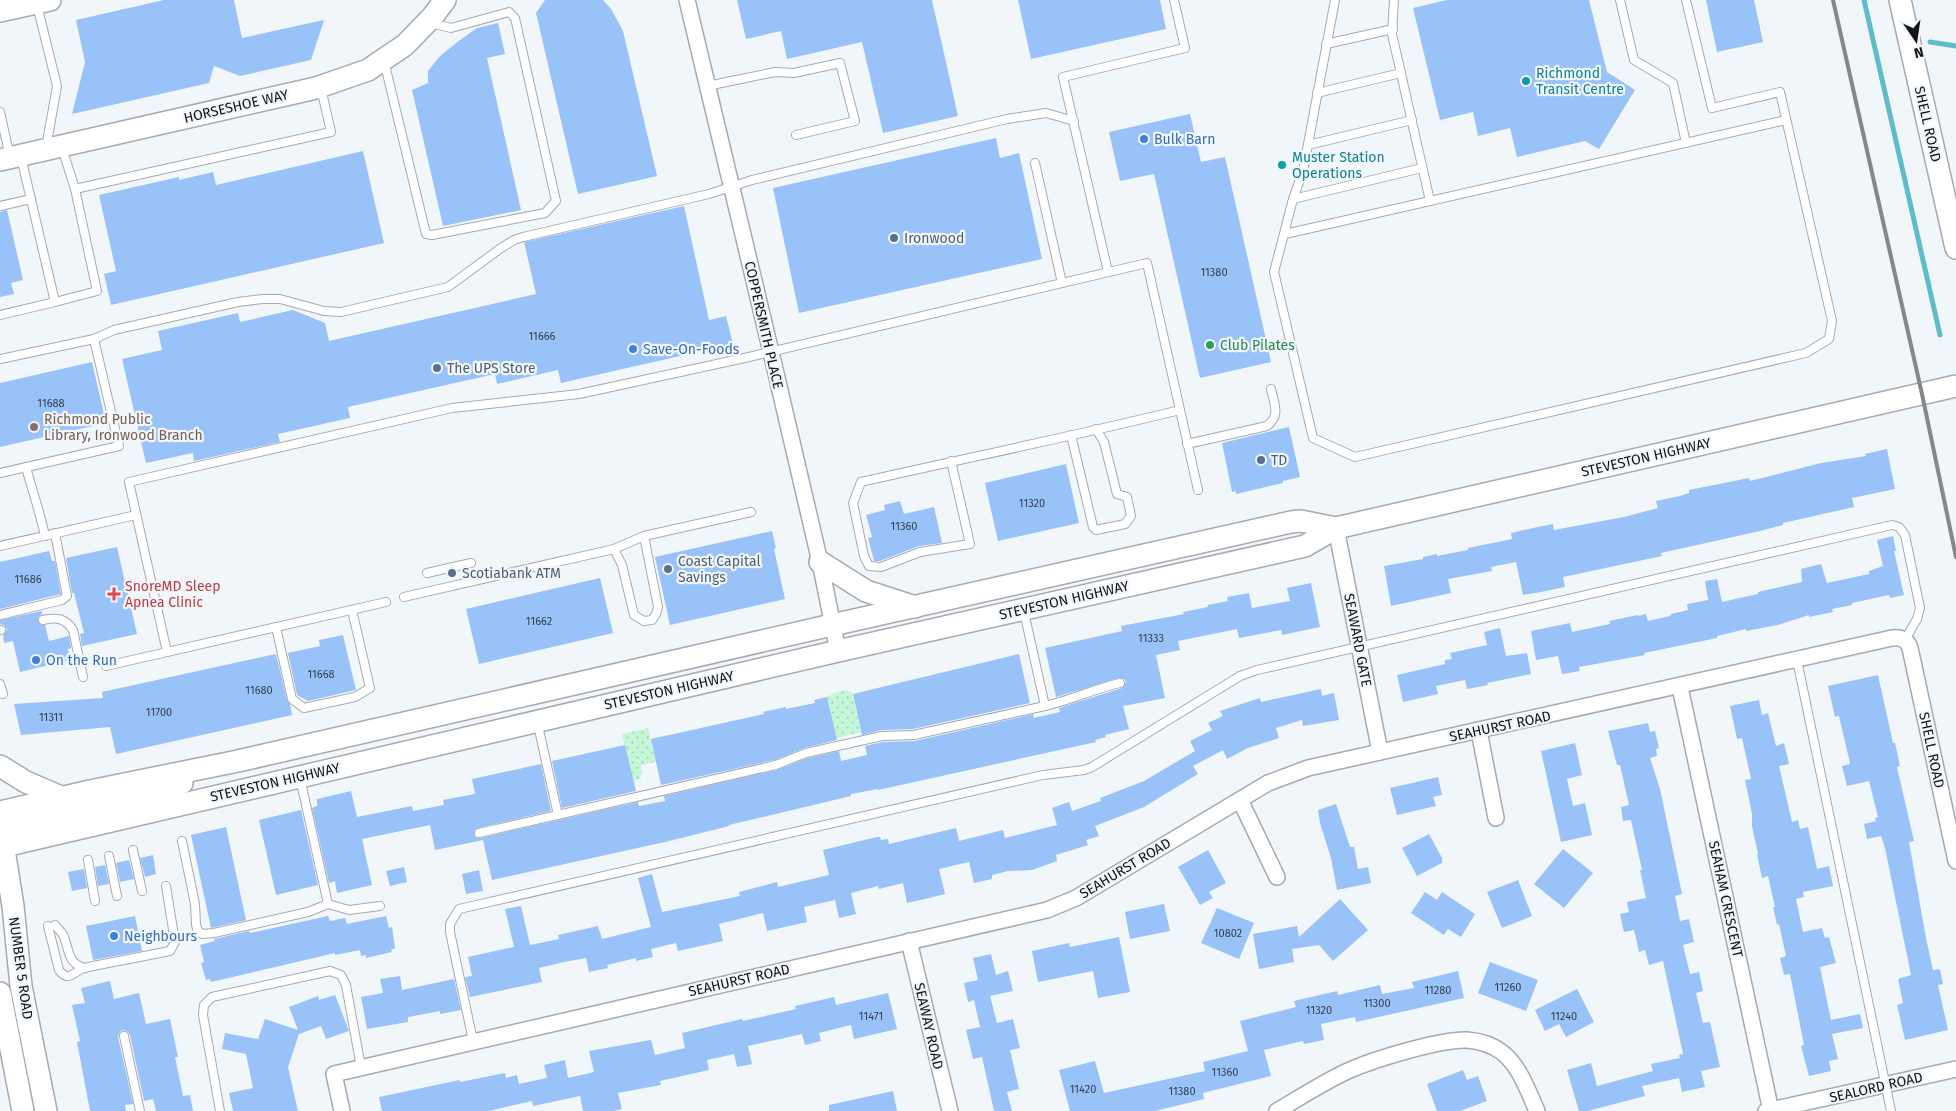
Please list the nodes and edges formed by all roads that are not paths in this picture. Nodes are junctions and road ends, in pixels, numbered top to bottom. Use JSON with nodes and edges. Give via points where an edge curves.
{"nodes":[{"id":1,"x":445,"y":0,"type":"edge"},
{"id":2,"x":687,"y":0,"type":"edge"},
{"id":3,"x":1174,"y":0,"type":"edge"},
{"id":4,"x":1335,"y":0,"type":"edge"},
{"id":5,"x":1394,"y":0,"type":"edge"},
{"id":6,"x":1620,"y":0,"type":"edge"},
{"id":7,"x":1686,"y":0,"type":"edge"},
{"id":8,"x":1900,"y":0,"type":"edge"},
{"id":9,"x":44,"y":2,"type":"edge"},
{"id":10,"x":0,"y":11,"type":"edge"},
{"id":11,"x":427,"y":22,"type":"junction"},
{"id":12,"x":1393,"y":29,"type":"junction"},
{"id":13,"x":1326,"y":44,"type":"junction"},
{"id":14,"x":384,"y":59,"type":"junction"},
{"id":15,"x":1401,"y":73,"type":"junction"},
{"id":16,"x":320,"y":86,"type":"junction"},
{"id":17,"x":707,"y":86,"type":"junction"},
{"id":18,"x":1317,"y":93,"type":"junction"},
{"id":19,"x":0,"y":112,"type":"edge"},
{"id":20,"x":1412,"y":120,"type":"junction"},
{"id":21,"x":1786,"y":120,"type":"junction"},
{"id":22,"x":1074,"y":121,"type":"junction"},
{"id":23,"x":2,"y":134,"type":"edge"},
{"id":24,"x":796,"y":135,"type":"dead end"},
{"id":25,"x":1686,"y":142,"type":"junction"},
{"id":26,"x":1308,"y":145,"type":"junction"},
{"id":27,"x":54,"y":148,"type":"junction"},
{"id":28,"x":10,"y":158,"type":"edge"},
{"id":29,"x":1035,"y":163,"type":"dead end"},
{"id":30,"x":1422,"y":168,"type":"junction"},
{"id":31,"x":732,"y":188,"type":"junction"},
{"id":32,"x":75,"y":189,"type":"junction"},
{"id":33,"x":31,"y":199,"type":"junction"},
{"id":34,"x":1294,"y":199,"type":"junction"},
{"id":35,"x":1430,"y":201,"type":"junction"},
{"id":36,"x":0,"y":206,"type":"edge"},
{"id":37,"x":1285,"y":234,"type":"junction"},
{"id":38,"x":1956,"y":248,"type":"edge"},
{"id":39,"x":1108,"y":272,"type":"junction"},
{"id":40,"x":1062,"y":283,"type":"junction"},
{"id":41,"x":55,"y":302,"type":"junction"},
{"id":42,"x":0,"y":315,"type":"edge"},
{"id":43,"x":94,"y":339,"type":"junction"},
{"id":44,"x":771,"y":352,"type":"junction"},
{"id":45,"x":0,"y":359,"type":"edge"},
{"id":46,"x":1956,"y":386,"type":"edge"},
{"id":47,"x":1271,"y":389,"type":"dead end"},
{"id":48,"x":1180,"y":410,"type":"junction"},
{"id":49,"x":1096,"y":429,"type":"junction"},
{"id":50,"x":1071,"y":435,"type":"junction"},
{"id":51,"x":1188,"y":444,"type":"junction"},
{"id":52,"x":951,"y":462,"type":"junction"},
{"id":53,"x":26,"y":467,"type":"junction"},
{"id":54,"x":0,"y":473,"type":"edge"},
{"id":55,"x":1198,"y":490,"type":"dead end"},
{"id":56,"x":751,"y":512,"type":"dead end"},
{"id":57,"x":136,"y":515,"type":"junction"},
{"id":58,"x":1336,"y":528,"type":"junction"},
{"id":59,"x":55,"y":533,"type":"junction"},
{"id":60,"x":45,"y":536,"type":"junction"},
{"id":61,"x":644,"y":536,"type":"junction"},
{"id":62,"x":0,"y":546,"type":"edge"},
{"id":63,"x":614,"y":549,"type":"junction"},
{"id":64,"x":820,"y":562,"type":"junction"},
{"id":65,"x":471,"y":563,"type":"dead end"},
{"id":66,"x":426,"y":573,"type":"dead end"},
{"id":67,"x":404,"y":597,"type":"dead end"},
{"id":68,"x":386,"y":602,"type":"dead end"},
{"id":69,"x":915,"y":607,"type":"junction"},
{"id":70,"x":352,"y":610,"type":"junction"},
{"id":71,"x":1023,"y":610,"type":"junction"},
{"id":72,"x":0,"y":615,"type":"edge"},
{"id":73,"x":43,"y":620,"type":"dead end"},
{"id":74,"x":832,"y":625,"type":"junction"},
{"id":75,"x":276,"y":627,"type":"junction"},
{"id":76,"x":1905,"y":640,"type":"junction"},
{"id":77,"x":1359,"y":648,"type":"junction"},
{"id":78,"x":838,"y":650,"type":"junction"},
{"id":79,"x":167,"y":652,"type":"junction"},
{"id":80,"x":1797,"y":660,"type":"junction"},
{"id":81,"x":106,"y":666,"type":"dead end"},
{"id":82,"x":84,"y":677,"type":"dead end"},
{"id":83,"x":1120,"y":683,"type":"dead end"},
{"id":84,"x":0,"y":684,"type":"edge"},
{"id":85,"x":1680,"y":687,"type":"junction"},
{"id":86,"x":2,"y":694,"type":"dead end"},
{"id":87,"x":1045,"y":706,"type":"junction"},
{"id":88,"x":537,"y":721,"type":"junction"},
{"id":89,"x":1479,"y":731,"type":"junction"},
{"id":90,"x":1380,"y":752,"type":"junction"},
{"id":91,"x":238,"y":761,"type":"junction"},
{"id":92,"x":0,"y":766,"type":"edge"},
{"id":93,"x":300,"y":776,"type":"junction"},
{"id":94,"x":61,"y":797,"type":"junction"},
{"id":95,"x":1240,"y":800,"type":"junction"},
{"id":96,"x":0,"y":812,"type":"edge"},
{"id":97,"x":558,"y":815,"type":"junction"},
{"id":98,"x":1496,"y":818,"type":"dead end"},
{"id":99,"x":479,"y":832,"type":"dead end"},
{"id":100,"x":1,"y":838,"type":"edge"},
{"id":101,"x":182,"y":841,"type":"dead end"},
{"id":102,"x":133,"y":850,"type":"dead end"},
{"id":103,"x":109,"y":856,"type":"dead end"},
{"id":104,"x":88,"y":860,"type":"dead end"},
{"id":105,"x":1956,"y":861,"type":"edge"},
{"id":106,"x":1277,"y":877,"type":"dead end"},
{"id":107,"x":166,"y":886,"type":"dead end"},
{"id":108,"x":142,"y":891,"type":"dead end"},
{"id":109,"x":117,"y":896,"type":"dead end"},
{"id":110,"x":95,"y":901,"type":"dead end"},
{"id":111,"x":328,"y":904,"type":"junction"},
{"id":112,"x":380,"y":906,"type":"dead end"},
{"id":113,"x":909,"y":941,"type":"junction"},
{"id":114,"x":85,"y":968,"type":"junction"},
{"id":115,"x":0,"y":993,"type":"edge"},
{"id":116,"x":124,"y":1036,"type":"dead end"},
{"id":117,"x":473,"y":1041,"type":"junction"},
{"id":118,"x":360,"y":1067,"type":"junction"},
{"id":119,"x":1956,"y":1069,"type":"edge"},
{"id":120,"x":1886,"y":1085,"type":"junction"},
{"id":121,"x":23,"y":1111,"type":"edge"},
{"id":122,"x":46,"y":1111,"type":"edge"},
{"id":123,"x":140,"y":1111,"type":"edge"},
{"id":124,"x":220,"y":1111,"type":"edge"},
{"id":125,"x":342,"y":1111,"type":"edge"},
{"id":126,"x":950,"y":1111,"type":"edge"},
{"id":127,"x":1277,"y":1111,"type":"edge"},
{"id":128,"x":1537,"y":1111,"type":"edge"},
{"id":129,"x":1769,"y":1111,"type":"edge"},
{"id":130,"x":1891,"y":1111,"type":"edge"}],
"edges":[{"from":1,"to":11,"type":"main road","name":"HORSESHOE WAY"},
{"from":2,"to":17,"type":"street","name":"COPPERSMITH PLACE"},
{"from":3,"to":22,"type":"lane","via":[[1185,48],[1063,77]]},
{"from":4,"to":13,"type":"lane"},
{"from":5,"to":12,"type":"lane"},
{"from":6,"to":25,"type":"lane","via":[[1634,60],[1673,84]]},
{"from":7,"to":21,"type":"lane","via":[[1712,108],[1780,92]]},
{"from":8,"to":38,"type":"main road","name":"SHELL ROAD"},
{"from":9,"to":10,"type":"main road"},
{"from":9,"to":27,"type":"lane","via":[[57,86]]},
{"from":11,"to":14,"type":"main road","name":"HORSESHOE WAY","via":[[405,45]]},
{"from":11,"to":14,"type":"lane","via":[[451,28],[509,12],[515,18],[556,201],[545,213],[426,234]]},
{"from":12,"to":13,"type":"lane"},
{"from":12,"to":15,"type":"lane"},
{"from":13,"to":18,"type":"lane"},
{"from":14,"to":16,"type":"main road","name":"HORSESHOE WAY","via":[[368,70]]},
{"from":15,"to":18,"type":"lane"},
{"from":15,"to":20,"type":"lane"},
{"from":16,"to":27,"type":"main road","name":"HORSESHOE WAY"},
{"from":16,"to":32,"type":"lane","via":[[331,132]]},
{"from":17,"to":24,"type":"lane","via":[[840,63],[855,121]]},
{"from":17,"to":31,"type":"street","name":"COPPERSMITH PLACE"},
{"from":18,"to":26,"type":"lane"},
{"from":19,"to":23,"type":"lane"},
{"from":20,"to":26,"type":"lane"},
{"from":20,"to":30,"type":"lane"},
{"from":21,"to":25,"type":"lane"},
{"from":21,"to":37,"type":"lane","via":[[1832,321],[1829,339],[1806,353],[1355,457],[1312,438],[1274,272]]},
{"from":22,"to":31,"type":"lane","via":[[1046,113],[1007,119],[752,180]]},
{"from":22,"to":39,"type":"lane"},
{"from":23,"to":28,"type":"lane"},
{"from":25,"to":35,"type":"lane"},
{"from":26,"to":34,"type":"lane"},
{"from":27,"to":28,"type":"main road","name":"HORSESHOE WAY"},
{"from":27,"to":32,"type":"lane"},
{"from":28,"to":33,"type":"lane"},
{"from":29,"to":40,"type":"lane"},
{"from":30,"to":34,"type":"lane"},
{"from":30,"to":35,"type":"lane"},
{"from":31,"to":43,"type":"lane","via":[[514,240],[459,281],[435,291],[341,312],[280,299],[238,302],[114,330]]},
{"from":31,"to":44,"type":"street","name":"COPPERSMITH PLACE"},
{"from":32,"to":41,"type":"lane","via":[[97,291]]},
{"from":33,"to":36,"type":"lane"},
{"from":33,"to":41,"type":"lane"},
{"from":34,"to":37,"type":"lane"},
{"from":35,"to":37,"type":"lane"},
{"from":39,"to":40,"type":"lane"},
{"from":39,"to":48,"type":"lane","via":[[1146,263]]},
{"from":40,"to":44,"type":"lane"},
{"from":41,"to":42,"type":"lane"},
{"from":43,"to":45,"type":"lane"},
{"from":43,"to":53,"type":"lane","via":[[119,446]]},
{"from":44,"to":57,"type":"lane","via":[[579,394],[452,408],[129,482]]},
{"from":44,"to":64,"type":"street","name":"COPPERSMITH PLACE"},
{"from":46,"to":58,"type":"main road","name":"STEVESTON HIGHWAY"},
{"from":47,"to":51,"type":"lane","via":[[1276,415],[1267,426]]},
{"from":48,"to":49,"type":"lane"},
{"from":48,"to":51,"type":"lane"},
{"from":49,"to":50,"type":"lane"},
{"from":49,"to":50,"type":"lane","via":[[1104,442],[1117,494],[1127,498],[1131,516],[1125,524],[1093,528]]},
{"from":50,"to":52,"type":"lane"},
{"from":51,"to":55,"type":"lane"},
{"from":52,"to":52,"type":"lane","via":[[970,544],[920,552],[881,567],[869,566],[853,503],[861,482]]},
{"from":53,"to":54,"type":"lane"},
{"from":53,"to":60,"type":"lane"},
{"from":56,"to":61,"type":"lane"},
{"from":57,"to":59,"type":"lane"},
{"from":57,"to":79,"type":"lane"},
{"from":58,"to":69,"type":"main road","name":"STEVESTON HIGHWAY","via":[[1291,522]]},
{"from":58,"to":71,"type":"main road","name":"STEVESTON HIGHWAY","via":[[1305,546]]},
{"from":58,"to":77,"type":"street","name":"SEAWARD GATE"},
{"from":59,"to":60,"type":"lane"},
{"from":59,"to":72,"type":"lane","via":[[67,596]]},
{"from":60,"to":62,"type":"lane"},
{"from":61,"to":63,"type":"lane"},
{"from":61,"to":63,"type":"lane","via":[[658,606],[652,620],[644,621],[634,615],[622,565]]},
{"from":63,"to":67,"type":"lane"},
{"from":64,"to":69,"type":"main road","via":[[866,591]]},
{"from":64,"to":74,"type":"street","name":"COPPERSMITH PLACE"},
{"from":65,"to":66,"type":"lane"},
{"from":68,"to":70,"type":"lane"},
{"from":69,"to":74,"type":"main road","name":"STEVESTON HIGHWAY"},
{"from":70,"to":75,"type":"lane"},
{"from":70,"to":75,"type":"lane","via":[[370,688],[356,697],[304,708],[292,699]]},
{"from":71,"to":78,"type":"main road","name":"STEVESTON HIGHWAY"},
{"from":71,"to":87,"type":"lane"},
{"from":73,"to":82,"type":"lane","via":[[60,618],[69,624]]},
{"from":74,"to":78,"type":"street","name":"COPPERSMITH PLACE"},
{"from":74,"to":91,"type":"main road","name":"STEVESTON HIGHWAY"},
{"from":75,"to":79,"type":"lane"},
{"from":76,"to":77,"type":"lane","via":[[1918,619],[1920,602],[1905,535],[1898,527],[1892,526]]},
{"from":76,"to":80,"type":"street","name":"SEAHURST ROAD","via":[[1892,638]]},
{"from":76,"to":105,"type":"street","name":"SHELL ROAD","via":[[1911,654]]},
{"from":77,"to":90,"type":"street","name":"SEAWARD GATE"},
{"from":77,"to":117,"type":"lane","via":[[1240,676],[1084,770],[1043,775],[459,909],[450,924],[450,932]]},
{"from":78,"to":88,"type":"main road","name":"STEVESTON HIGHWAY"},
{"from":79,"to":81,"type":"lane"},
{"from":80,"to":85,"type":"street","name":"SEAHURST ROAD"},
{"from":80,"to":120,"type":"lane"},
{"from":83,"to":87,"type":"lane"},
{"from":84,"to":86,"type":"lane"},
{"from":85,"to":89,"type":"street","name":"SEAHURST ROAD"},
{"from":85,"to":129,"type":"street","name":"SEAHAM CRESCENT"},
{"from":87,"to":97,"type":"lane","via":[[914,735],[882,736],[806,754],[776,766]]},
{"from":88,"to":93,"type":"main road","name":"STEVESTON HIGHWAY"},
{"from":88,"to":97,"type":"lane"},
{"from":89,"to":90,"type":"street","name":"SEAHURST ROAD"},
{"from":89,"to":98,"type":"street"},
{"from":90,"to":95,"type":"street","name":"SEAHURST ROAD","via":[[1308,768],[1268,783]]},
{"from":91,"to":94,"type":"main road","name":"STEVESTON HIGHWAY"},
{"from":91,"to":100,"type":"main road","name":"STEVESTON HIGHWAY","via":[[149,796],[34,822]]},
{"from":92,"to":94,"type":"main road"},
{"from":93,"to":100,"type":"main road","name":"STEVESTON HIGHWAY"},
{"from":93,"to":111,"type":"lane"},
{"from":94,"to":96,"type":"main road","name":"STEVESTON HIGHWAY"},
{"from":95,"to":106,"type":"street"},
{"from":95,"to":113,"type":"street","name":"SEAHURST ROAD","via":[[1076,898],[1047,910]]},
{"from":97,"to":99,"type":"lane"},
{"from":100,"to":122,"type":"main road","name":"NUMBER 5 ROAD","via":[[13,906],[21,986]]},
{"from":101,"to":111,"type":"lane","via":[[196,925],[202,934],[308,912]]},
{"from":102,"to":108,"type":"lane"},
{"from":103,"to":109,"type":"lane"},
{"from":104,"to":110,"type":"lane"},
{"from":107,"to":114,"type":"lane","via":[[175,942],[170,951]]},
{"from":111,"to":112,"type":"lane","via":[[349,910]]},
{"from":113,"to":117,"type":"street","name":"SEAHURST ROAD"},
{"from":113,"to":126,"type":"street","name":"SEAWAY ROAD"},
{"from":114,"to":114,"type":"lane","via":[[71,977],[63,976],[54,957],[51,926],[63,935],[72,962]]},
{"from":115,"to":121,"type":"main road","name":"NUMBER 5 ROAD"},
{"from":116,"to":123,"type":"lane"},
{"from":117,"to":118,"type":"street","name":"SEAHURST ROAD"},
{"from":118,"to":124,"type":"lane","via":[[346,985],[341,975],[330,971],[212,996],[204,1004],[203,1015]]},
{"from":118,"to":125,"type":"street","name":"SEAHURST ROAD","via":[[334,1074]]},
{"from":119,"to":120,"type":"street","name":"SEALORD ROAD"},
{"from":120,"to":129,"type":"street","name":"SEALORD ROAD"},
{"from":120,"to":130,"type":"lane"},
{"from":127,"to":128,"type":"street","via":[[1352,1069],[1416,1049],[1465,1040],[1492,1046],[1503,1053],[1519,1072]]}]}
